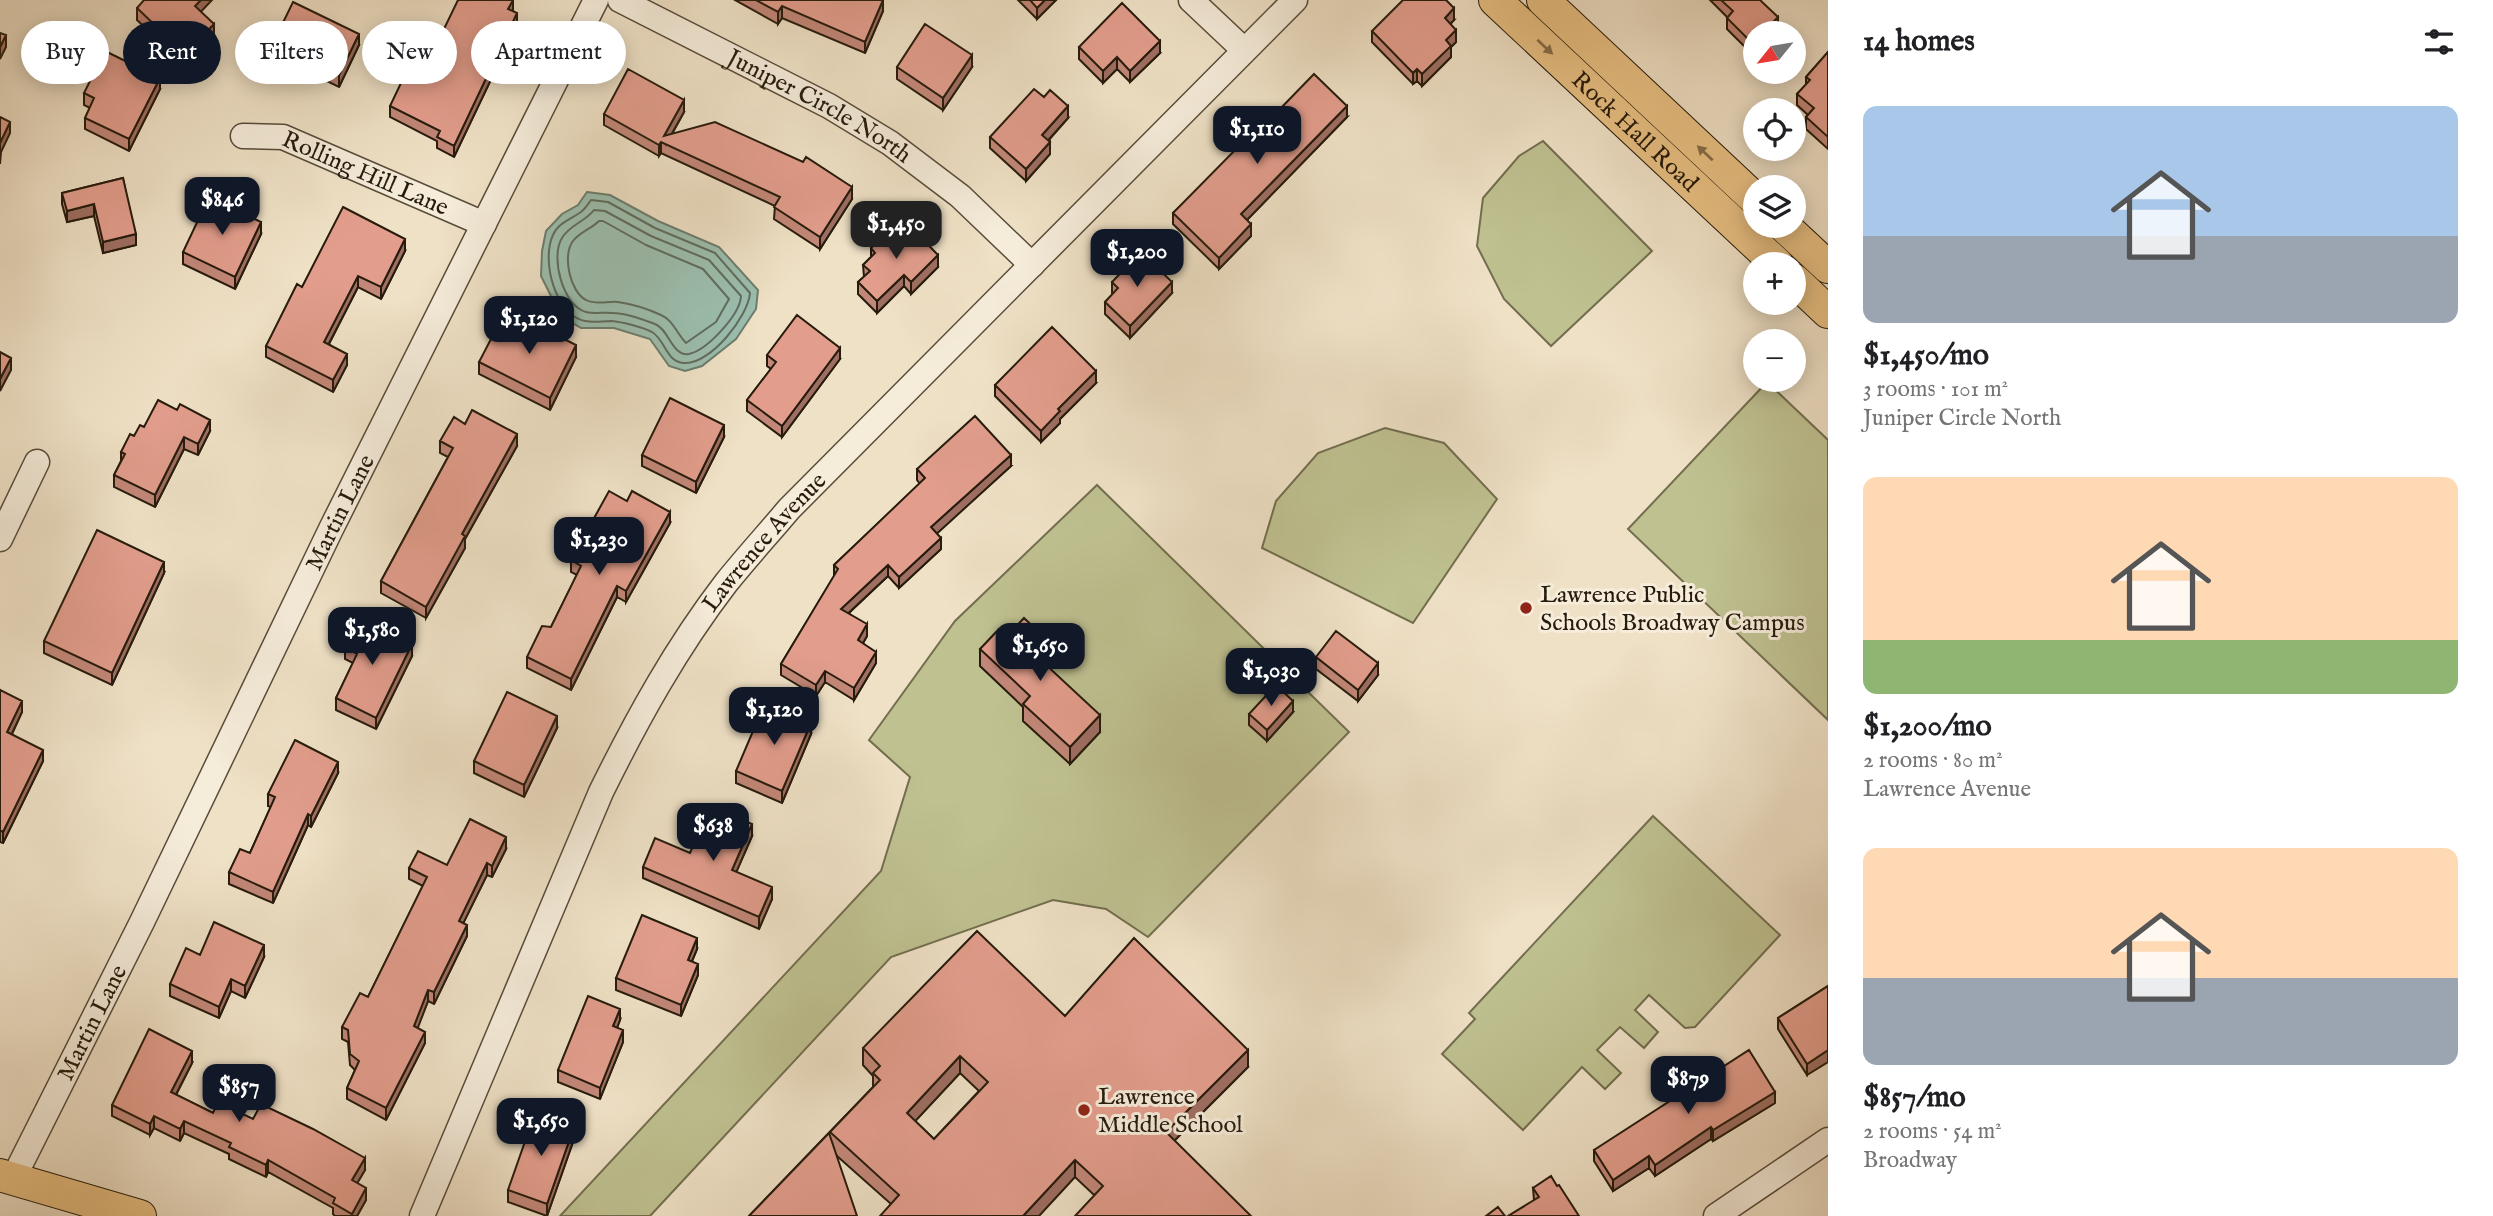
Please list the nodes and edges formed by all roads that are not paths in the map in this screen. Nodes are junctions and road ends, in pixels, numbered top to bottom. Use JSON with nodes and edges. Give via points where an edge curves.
{"nodes":[{"id":1,"x":596,"y":0,"type":"edge"},
{"id":2,"x":620,"y":0,"type":"edge"},
{"id":3,"x":1191,"y":0,"type":"edge"},
{"id":4,"x":1295,"y":0,"type":"edge"},
{"id":5,"x":1495,"y":0,"type":"edge"},
{"id":6,"x":1543,"y":0,"type":"edge"},
{"id":7,"x":1244,"y":50,"type":"junction"},
{"id":8,"x":243,"y":136,"type":"dead end"},
{"id":9,"x":1743,"y":188,"type":"edge"},
{"id":10,"x":484,"y":224,"type":"junction"},
{"id":11,"x":1797,"y":238,"type":"edge"},
{"id":12,"x":1764,"y":252,"type":"edge"},
{"id":13,"x":1032,"y":265,"type":"junction"},
{"id":14,"x":1828,"y":268,"type":"edge"},
{"id":15,"x":1806,"y":292,"type":"edge"},
{"id":16,"x":1828,"y":313,"type":"edge"},
{"id":17,"x":37,"y":462,"type":"dead end"},
{"id":18,"x":0,"y":539,"type":"edge"},
{"id":19,"x":1828,"y":1140,"type":"edge"},
{"id":20,"x":7,"y":1176,"type":"edge"},
{"id":21,"x":140,"y":1216,"type":"edge"},
{"id":22,"x":422,"y":1216,"type":"edge"},
{"id":23,"x":1716,"y":1216,"type":"edge"}],
"edges":[{"from":1,"to":10,"type":"street","name":"Martin Lane"},
{"from":2,"to":13,"type":"street","name":"Juniper Circle North","via":[[829,106],[890,143],[960,196]]},
{"from":3,"to":7,"type":"street"},
{"from":4,"to":7,"type":"street","name":"Lawrence Avenue"},
{"from":5,"to":12,"type":"main road","name":"Rock Hall Road","one_way":true},
{"from":9,"to":6,"type":"main road","name":"Rock Hall Road","one_way":true},
{"from":7,"to":13,"type":"street","name":"Lawrence Avenue"},
{"from":8,"to":10,"type":"street","name":"Rolling Hill Lane","via":[[284,137]]},
{"from":10,"to":20,"type":"street","name":"Martin Lane"},
{"from":11,"to":14,"type":"main road"},
{"from":13,"to":22,"type":"street","name":"Lawrence Avenue","via":[[789,509],[726,583],[670,663],[601,792]]},
{"from":15,"to":16,"type":"main road"},
{"from":17,"to":18,"type":"street"},
{"from":19,"to":23,"type":"street"},
{"from":20,"to":21,"type":"main road"}]}
